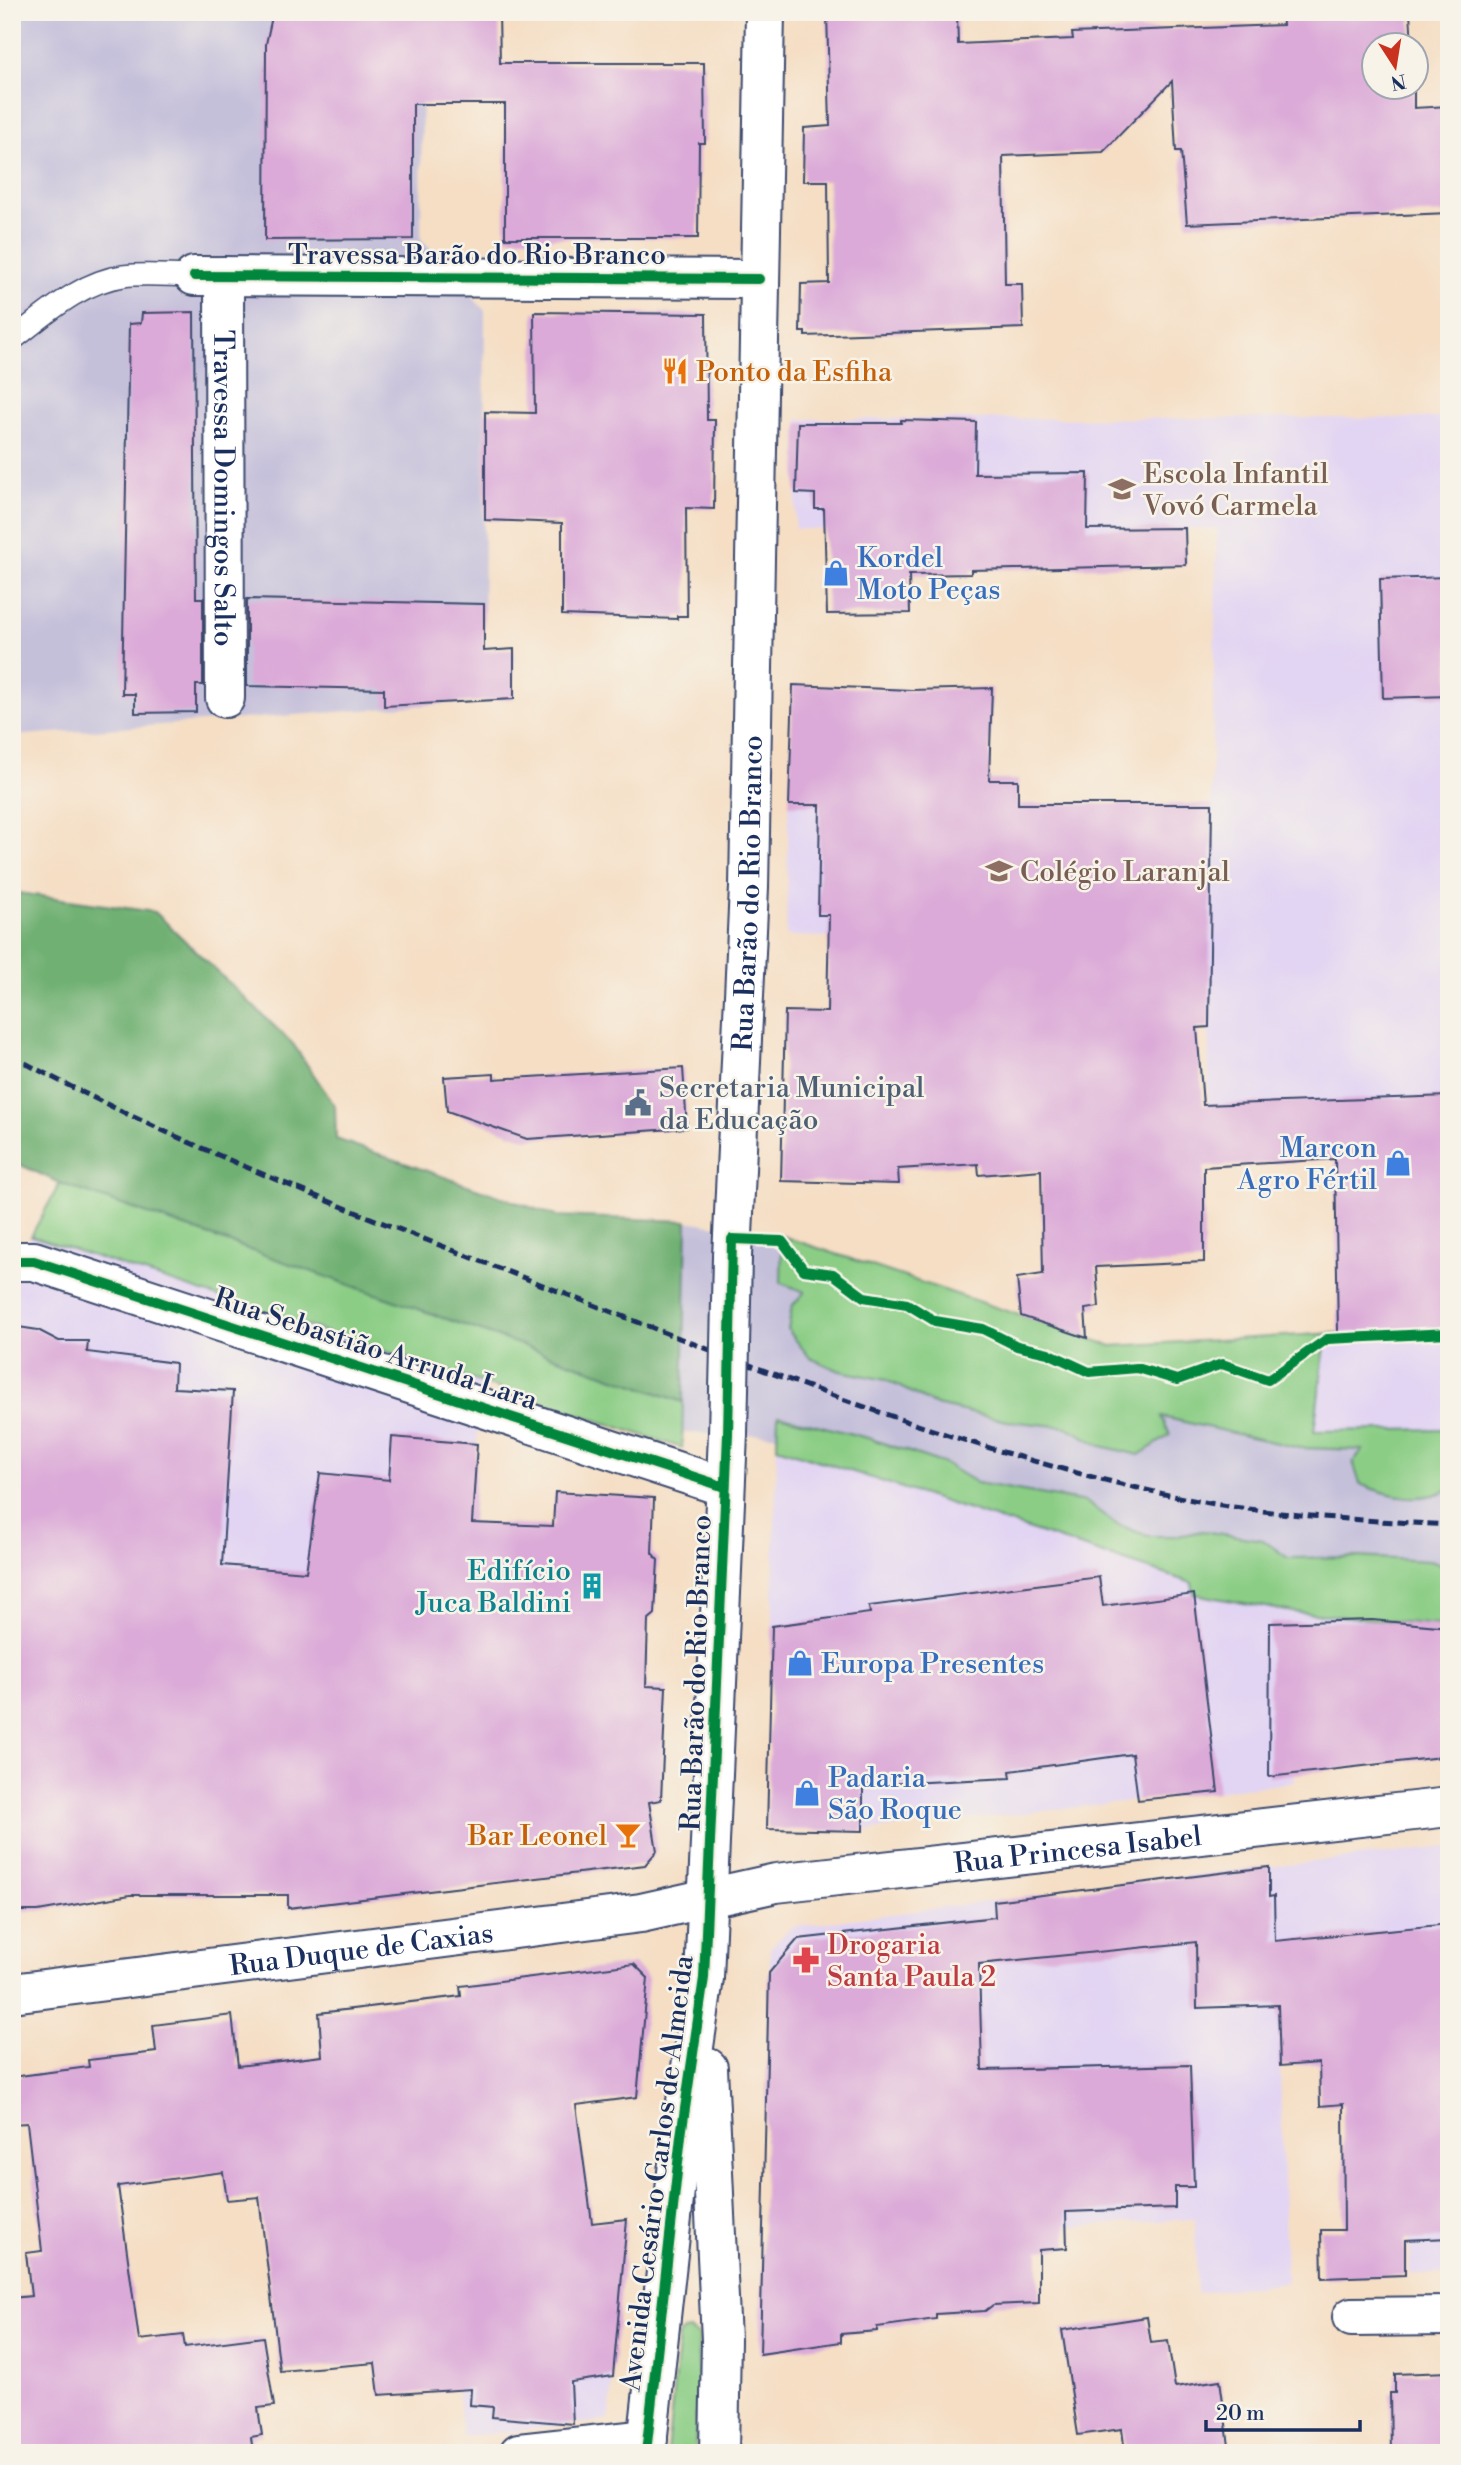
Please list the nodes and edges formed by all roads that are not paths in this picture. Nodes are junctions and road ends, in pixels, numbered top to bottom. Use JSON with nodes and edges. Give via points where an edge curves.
{"nodes":[{"id":1,"x":765,"y":12,"type":"edge"},
{"id":2,"x":209,"y":276,"type":"junction"},
{"id":3,"x":759,"y":279,"type":"junction"},
{"id":4,"x":12,"y":340,"type":"edge"},
{"id":5,"x":225,"y":698,"type":"dead end"},
{"id":6,"x":12,"y":1261,"type":"edge"},
{"id":7,"x":725,"y":1487,"type":"junction"},
{"id":8,"x":1449,"y":1807,"type":"edge"},
{"id":9,"x":708,"y":1898,"type":"junction"},
{"id":10,"x":704,"y":1978,"type":"junction"},
{"id":11,"x":12,"y":1993,"type":"edge"},
{"id":12,"x":1449,"y":2316,"type":"edge"},
{"id":13,"x":1352,"y":2317,"type":"dead end"},
{"id":14,"x":647,"y":2446,"type":"edge"},
{"id":15,"x":519,"y":2453,"type":"edge"},
{"id":16,"x":719,"y":2453,"type":"edge"}],
"edges":[{"from":1,"to":3,"type":"main road","name":"Rua Barão do Rio Branco"},
{"from":2,"to":3,"type":"main road","name":"Travessa Barão do Rio Branco"},
{"from":2,"to":4,"type":"lane","via":[[123,276],[93,285],[67,298]]},
{"from":2,"to":5,"type":"main road","name":"Travessa Domingos Salto"},
{"from":3,"to":7,"type":"main road","name":"Rua Barão do Rio Branco","bridge":true,"via":[[749,887]]},
{"from":6,"to":7,"type":"main road","name":"Rua Sebastião Arruda Lara","via":[[34,1261]]},
{"from":7,"to":9,"type":"main road","name":"Rua Barão do Rio Branco"},
{"from":8,"to":9,"type":"main road","name":"Rua Princesa Isabel","via":[[776,1883]]},
{"from":9,"to":10,"type":"main road","name":"Avenida Cesário Carlos de Almeida"},
{"from":9,"to":11,"type":"main road","name":"Rua Duque de Caxias","via":[[641,1913]]},
{"from":10,"to":14,"type":"main road","name":"Avenida Cesário Carlos de Almeida","via":[[681,2136]]},
{"from":10,"to":16,"type":"main road","name":"Avenida Cesário Carlos de Almeida","via":[[721,2340]]},
{"from":12,"to":13,"type":"main road"},
{"from":14,"to":15,"type":"main road"}]}
